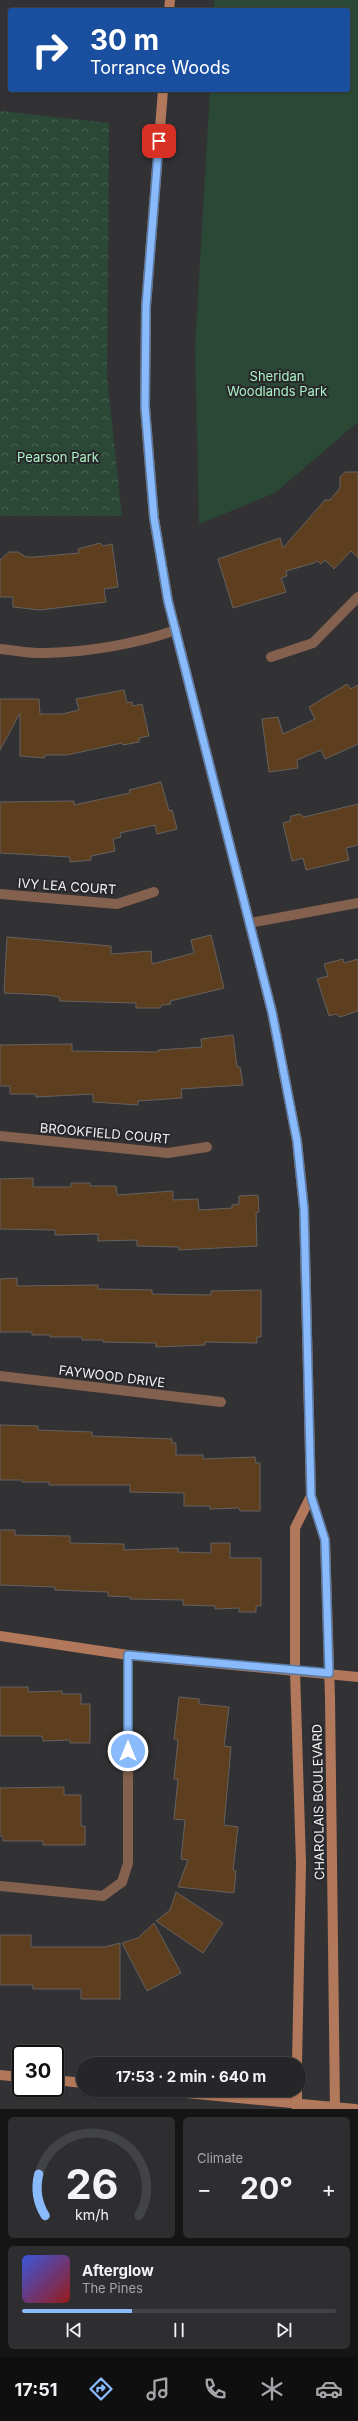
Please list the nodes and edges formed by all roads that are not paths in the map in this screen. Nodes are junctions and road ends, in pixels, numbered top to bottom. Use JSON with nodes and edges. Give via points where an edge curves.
{"nodes":[{"id":1,"x":163,"y":92,"type":"edge"},
{"id":2,"x":358,"y":597,"type":"edge"},
{"id":3,"x":176,"y":630,"type":"junction"},
{"id":4,"x":0,"y":649,"type":"edge"},
{"id":5,"x":271,"y":657,"type":"dead end"},
{"id":6,"x":154,"y":892,"type":"dead end"},
{"id":7,"x":0,"y":894,"type":"edge"},
{"id":8,"x":358,"y":903,"type":"edge"},
{"id":9,"x":250,"y":923,"type":"junction"},
{"id":10,"x":0,"y":1136,"type":"edge"},
{"id":11,"x":207,"y":1147,"type":"dead end"},
{"id":12,"x":0,"y":1376,"type":"edge"},
{"id":13,"x":221,"y":1402,"type":"dead end"},
{"id":14,"x":311,"y":1496,"type":"junction"},
{"id":15,"x":0,"y":1636,"type":"edge"},
{"id":16,"x":128,"y":1655,"type":"junction"},
{"id":17,"x":295,"y":1671,"type":"junction"},
{"id":18,"x":329,"y":1673,"type":"junction"},
{"id":19,"x":358,"y":1677,"type":"edge"},
{"id":20,"x":0,"y":1886,"type":"edge"},
{"id":21,"x":297,"y":2057,"type":"edge"},
{"id":22,"x":0,"y":2075,"type":"edge"},
{"id":23,"x":12,"y":2076,"type":"edge"},
{"id":24,"x":64,"y":2081,"type":"edge"},
{"id":25,"x":76,"y":2082,"type":"edge"},
{"id":26,"x":217,"y":2097,"type":"edge"},
{"id":27,"x":297,"y":2106,"type":"edge"},
{"id":28,"x":335,"y":2108,"type":"edge"},
{"id":29,"x":355,"y":2109,"type":"edge"}],
"edges":[{"from":1,"to":3,"type":"street","name":"CHAROLAIS BOULEVARD","via":[[146,306],[145,407],[154,518],[168,601]]},
{"from":2,"to":5,"type":"street","via":[[313,643]]},
{"from":3,"to":4,"type":"street","via":[[92,649],[45,653]]},
{"from":3,"to":9,"type":"street","name":"CHAROLAIS BOULEVARD"},
{"from":6,"to":7,"type":"street","name":"IVY LEA COURT","via":[[117,904]]},
{"from":8,"to":9,"type":"street"},
{"from":9,"to":14,"type":"street","name":"CHAROLAIS BOULEVARD","via":[[272,1012],[297,1141],[304,1209]]},
{"from":10,"to":11,"type":"street","name":"BROOKFIELD COURT","via":[[168,1153]]},
{"from":12,"to":13,"type":"street","name":"FAYWOOD DRIVE"},
{"from":14,"to":17,"type":"street","name":"CHAROLAIS BOULEVARD","via":[[296,1528]]},
{"from":14,"to":18,"type":"street","name":"CHAROLAIS BOULEVARD","via":[[325,1540]]},
{"from":15,"to":16,"type":"street"},
{"from":16,"to":17,"type":"street"},
{"from":16,"to":20,"type":"street","via":[[128,1863],[122,1882],[103,1896]]},
{"from":17,"to":18,"type":"street"},
{"from":17,"to":21,"type":"street","name":"CHAROLAIS BOULEVARD","via":[[301,1863]]},
{"from":18,"to":19,"type":"street"},
{"from":18,"to":28,"type":"street","name":"CHAROLAIS BOULEVARD"},
{"from":22,"to":23,"type":"street"},
{"from":24,"to":25,"type":"street"},
{"from":26,"to":27,"type":"street"},
{"from":27,"to":28,"type":"street"},
{"from":28,"to":29,"type":"street"}]}
